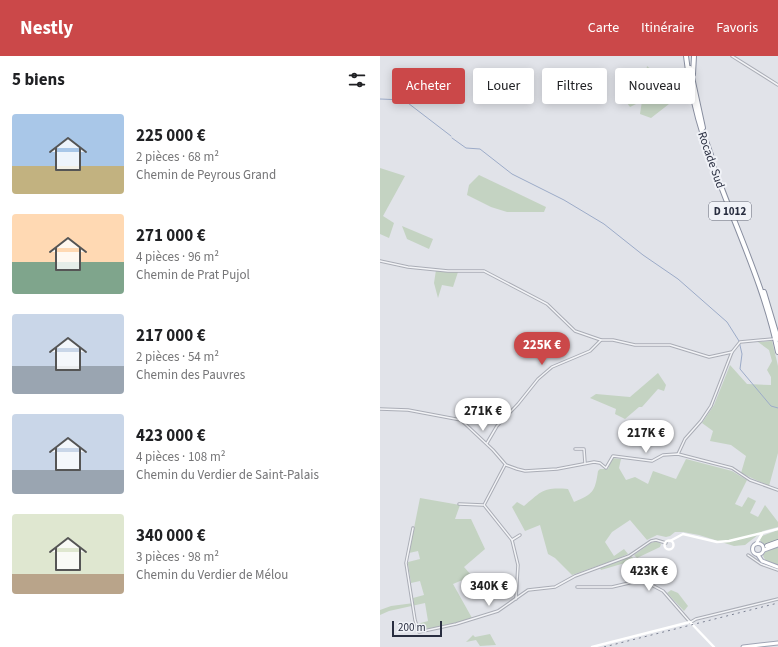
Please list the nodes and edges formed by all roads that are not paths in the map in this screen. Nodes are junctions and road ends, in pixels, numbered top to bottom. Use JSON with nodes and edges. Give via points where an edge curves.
{"nodes":[{"id":1,"x":694,"y":56,"type":"edge"},
{"id":2,"x":732,"y":56,"type":"edge"},
{"id":3,"x":687,"y":57,"type":"edge"},
{"id":4,"x":690,"y":68,"type":"edge"},
{"id":5,"x":693,"y":68,"type":"edge"},
{"id":6,"x":778,"y":84,"type":"edge"},
{"id":7,"x":695,"y":92,"type":"edge"},
{"id":8,"x":380,"y":261,"type":"edge"},
{"id":9,"x":776,"y":339,"type":"edge"},
{"id":10,"x":601,"y":340,"type":"junction"},
{"id":11,"x":732,"y":352,"type":"junction"},
{"id":12,"x":778,"y":352,"type":"edge"},
{"id":13,"x":380,"y":409,"type":"edge"},
{"id":14,"x":487,"y":443,"type":"junction"},
{"id":15,"x":575,"y":449,"type":"dead end"},
{"id":16,"x":678,"y":454,"type":"junction"},
{"id":17,"x":585,"y":463,"type":"junction"},
{"id":18,"x":506,"y":465,"type":"junction"},
{"id":19,"x":778,"y":490,"type":"edge"},
{"id":20,"x":459,"y":504,"type":"dead end"},
{"id":21,"x":484,"y":505,"type":"junction"},
{"id":22,"x":413,"y":528,"type":"dead end"},
{"id":23,"x":778,"y":529,"type":"edge"},
{"id":24,"x":764,"y":533,"type":"junction"},
{"id":25,"x":520,"y":535,"type":"dead end"},
{"id":26,"x":512,"y":540,"type":"junction"},
{"id":27,"x":671,"y":542,"type":"junction"},
{"id":28,"x":666,"y":543,"type":"junction"},
{"id":29,"x":758,"y":544,"type":"junction"},
{"id":30,"x":777,"y":544,"type":"edge"},
{"id":31,"x":765,"y":548,"type":"junction"},
{"id":32,"x":759,"y":554,"type":"junction"},
{"id":33,"x":748,"y":555,"type":"dead end"},
{"id":34,"x":778,"y":567,"type":"edge"},
{"id":35,"x":778,"y":570,"type":"edge"},
{"id":36,"x":577,"y":587,"type":"dead end"},
{"id":37,"x":516,"y":599,"type":"junction"},
{"id":38,"x":778,"y":599,"type":"edge"},
{"id":39,"x":691,"y":622,"type":"junction"},
{"id":40,"x":778,"y":644,"type":"edge"},
{"id":41,"x":592,"y":647,"type":"edge"},
{"id":42,"x":714,"y":647,"type":"edge"},
{"id":43,"x":743,"y":647,"type":"edge"},
{"id":44,"x":760,"y":647,"type":"edge"}],
"edges":[{"from":1,"to":5,"type":"highway"},
{"from":2,"to":6,"type":"street"},
{"from":3,"to":4,"type":"highway","name":"Rocade Sud","number":"D 1012"},
{"from":3,"to":12,"type":"highway","name":"Rocade Sud","number":"D 1012","via":[[693,99],[706,148],[759,284]]},
{"from":7,"to":9,"type":"highway","name":"Rocade Sud","number":"D 1012","via":[[703,132],[762,284]]},
{"from":8,"to":10,"type":"street","via":[[408,267],[484,271],[547,304],[575,331]]},
{"from":9,"to":11,"type":"street","via":[[740,342]]},
{"from":10,"to":11,"type":"street","via":[[613,340],[635,346],[670,345],[705,356]]},
{"from":10,"to":14,"type":"street","via":[[590,352],[552,367],[538,379],[499,424]]},
{"from":11,"to":16,"type":"street","via":[[711,406],[685,439]]},
{"from":13,"to":14,"type":"street","via":[[408,410],[458,419],[466,423]]},
{"from":14,"to":18,"type":"street"},
{"from":15,"to":17,"type":"street","via":[[584,449]]},
{"from":16,"to":17,"type":"street","via":[[663,455],[652,461],[613,456],[606,468],[598,462]]},
{"from":16,"to":19,"type":"street","via":[[732,468],[750,480]]},
{"from":17,"to":18,"type":"street","via":[[557,469],[525,471]]},
{"from":18,"to":21,"type":"street"},
{"from":20,"to":21,"type":"street"},
{"from":21,"to":26,"type":"street"},
{"from":22,"to":37,"type":"street","via":[[406,566],[419,632],[498,611]]},
{"from":23,"to":24,"type":"street"},
{"from":24,"to":27,"type":"street","via":[[717,542],[683,534]]},
{"from":24,"to":29,"type":"street"},
{"from":25,"to":26,"type":"street"},
{"from":26,"to":37,"type":"street","via":[[518,565]]},
{"from":27,"to":28,"type":"street"},
{"from":27,"to":28,"type":"street","via":[[674,547],[670,550],[666,548]]},
{"from":28,"to":37,"type":"street","via":[[651,541],[629,556],[575,576],[552,588],[530,589]]},
{"from":29,"to":31,"type":"main road"},
{"from":29,"to":32,"type":"main road","via":[[753,550]]},
{"from":30,"to":31,"type":"highway"},
{"from":31,"to":32,"type":"main road"},
{"from":32,"to":34,"type":"main road","via":[[765,563]]},
{"from":33,"to":35,"type":"street"},
{"from":36,"to":39,"type":"street","via":[[612,587],[640,579],[664,591]]},
{"from":38,"to":39,"type":"street"},
{"from":39,"to":41,"type":"street"},
{"from":39,"to":42,"type":"street"},
{"from":40,"to":43,"type":"main road"},
{"from":40,"to":44,"type":"main road"}]}
